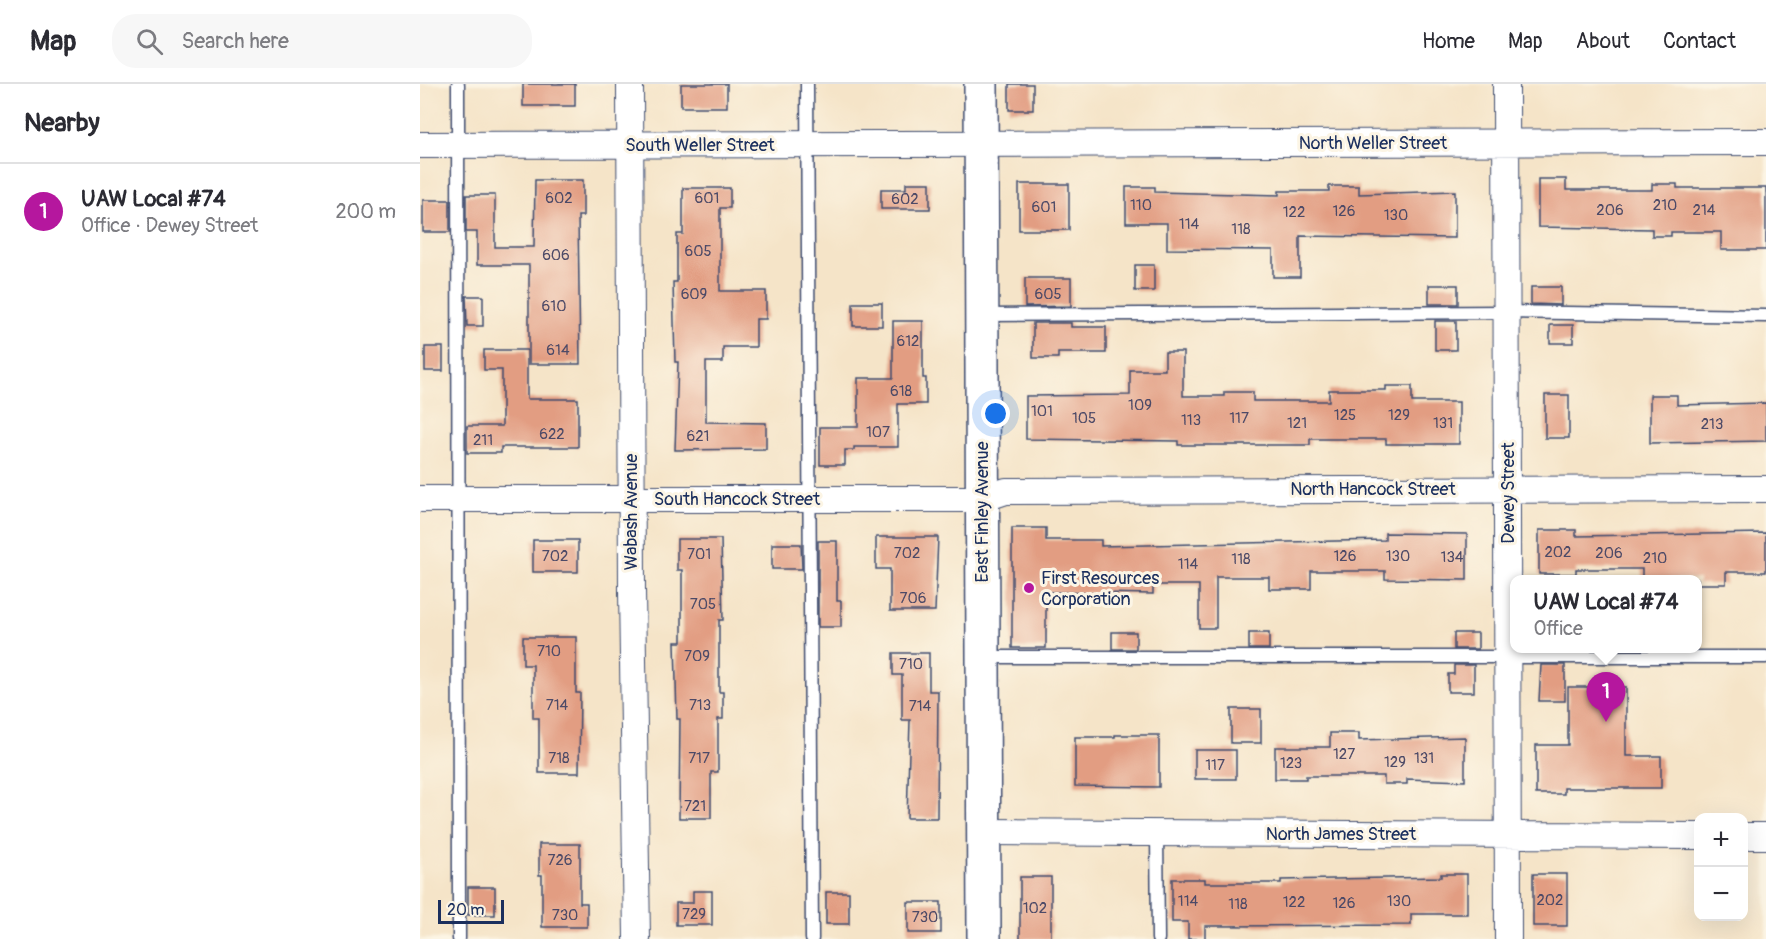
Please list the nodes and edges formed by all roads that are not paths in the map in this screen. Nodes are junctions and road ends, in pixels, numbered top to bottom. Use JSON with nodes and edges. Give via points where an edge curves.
{"nodes":[{"id":1,"x":458,"y":84,"type":"edge"},
{"id":2,"x":630,"y":84,"type":"edge"},
{"id":3,"x":807,"y":84,"type":"edge"},
{"id":4,"x":981,"y":84,"type":"edge"},
{"id":5,"x":1506,"y":84,"type":"edge"},
{"id":6,"x":1766,"y":142,"type":"edge"},
{"id":7,"x":1506,"y":143,"type":"junction"},
{"id":8,"x":807,"y":144,"type":"junction"},
{"id":9,"x":981,"y":144,"type":"junction"},
{"id":10,"x":420,"y":145,"type":"edge"},
{"id":11,"x":458,"y":145,"type":"junction"},
{"id":12,"x":630,"y":145,"type":"junction"},
{"id":13,"x":1507,"y":312,"type":"junction"},
{"id":14,"x":982,"y":315,"type":"junction"},
{"id":15,"x":1766,"y":316,"type":"edge"},
{"id":16,"x":1508,"y":489,"type":"junction"},
{"id":17,"x":1766,"y":489,"type":"edge"},
{"id":18,"x":420,"y":499,"type":"edge"},
{"id":19,"x":458,"y":499,"type":"junction"},
{"id":20,"x":632,"y":499,"type":"junction"},
{"id":21,"x":809,"y":499,"type":"junction"},
{"id":22,"x":982,"y":499,"type":"junction"},
{"id":23,"x":982,"y":657,"type":"junction"},
{"id":24,"x":1766,"y":657,"type":"edge"},
{"id":25,"x":1508,"y":658,"type":"junction"},
{"id":26,"x":983,"y":832,"type":"junction"},
{"id":27,"x":1157,"y":833,"type":"junction"},
{"id":28,"x":1508,"y":835,"type":"junction"},
{"id":29,"x":1694,"y":836,"type":"edge"},
{"id":30,"x":1748,"y":836,"type":"edge"},
{"id":31,"x":1766,"y":836,"type":"edge"},
{"id":32,"x":459,"y":939,"type":"edge"},
{"id":33,"x":637,"y":939,"type":"edge"},
{"id":34,"x":812,"y":939,"type":"edge"},
{"id":35,"x":984,"y":939,"type":"edge"},
{"id":36,"x":1158,"y":939,"type":"edge"},
{"id":37,"x":1508,"y":939,"type":"edge"}],
"edges":[{"from":1,"to":11,"type":"lane"},
{"from":2,"to":12,"type":"street","name":"Wabash Avenue"},
{"from":3,"to":8,"type":"lane"},
{"from":4,"to":9,"type":"main road","name":"East Finley Avenue"},
{"from":5,"to":7,"type":"street","name":"Dewey Street"},
{"from":6,"to":7,"type":"street","name":"North Weller Street"},
{"from":7,"to":9,"type":"street","name":"North Weller Street"},
{"from":7,"to":13,"type":"street","name":"Dewey Street"},
{"from":8,"to":9,"type":"street","name":"South Weller Street"},
{"from":8,"to":12,"type":"street","name":"South Weller Street"},
{"from":8,"to":21,"type":"lane"},
{"from":9,"to":14,"type":"main road","name":"East Finley Avenue"},
{"from":10,"to":11,"type":"street","name":"South Weller Street"},
{"from":11,"to":12,"type":"street","name":"South Weller Street"},
{"from":11,"to":19,"type":"lane"},
{"from":12,"to":20,"type":"street","name":"Wabash Avenue"},
{"from":13,"to":14,"type":"lane"},
{"from":13,"to":15,"type":"lane"},
{"from":13,"to":16,"type":"street","name":"Dewey Street"},
{"from":14,"to":22,"type":"main road","name":"East Finley Avenue"},
{"from":16,"to":17,"type":"street","name":"North Hancock Street"},
{"from":16,"to":22,"type":"street","name":"North Hancock Street","via":[[1006,491]]},
{"from":16,"to":25,"type":"street","name":"Dewey Street"},
{"from":18,"to":19,"type":"street","name":"South Hancock Street"},
{"from":19,"to":20,"type":"street","name":"South Hancock Street"},
{"from":19,"to":32,"type":"lane"},
{"from":20,"to":21,"type":"street","name":"South Hancock Street"},
{"from":20,"to":33,"type":"street","name":"Wabash Avenue"},
{"from":21,"to":22,"type":"street","name":"South Hancock Street"},
{"from":21,"to":34,"type":"lane"},
{"from":22,"to":23,"type":"main road","name":"East Finley Avenue"},
{"from":23,"to":25,"type":"lane"},
{"from":23,"to":26,"type":"main road","name":"East Finley Avenue"},
{"from":24,"to":25,"type":"lane"},
{"from":25,"to":28,"type":"street","name":"Dewey Street"},
{"from":26,"to":27,"type":"street","name":"North James Street"},
{"from":26,"to":35,"type":"main road","name":"East Finley Avenue"},
{"from":27,"to":28,"type":"street","name":"North James Street"},
{"from":27,"to":36,"type":"lane"},
{"from":28,"to":29,"type":"street","name":"North James Street"},
{"from":28,"to":37,"type":"street","name":"Dewey Street"},
{"from":30,"to":31,"type":"street"}]}
